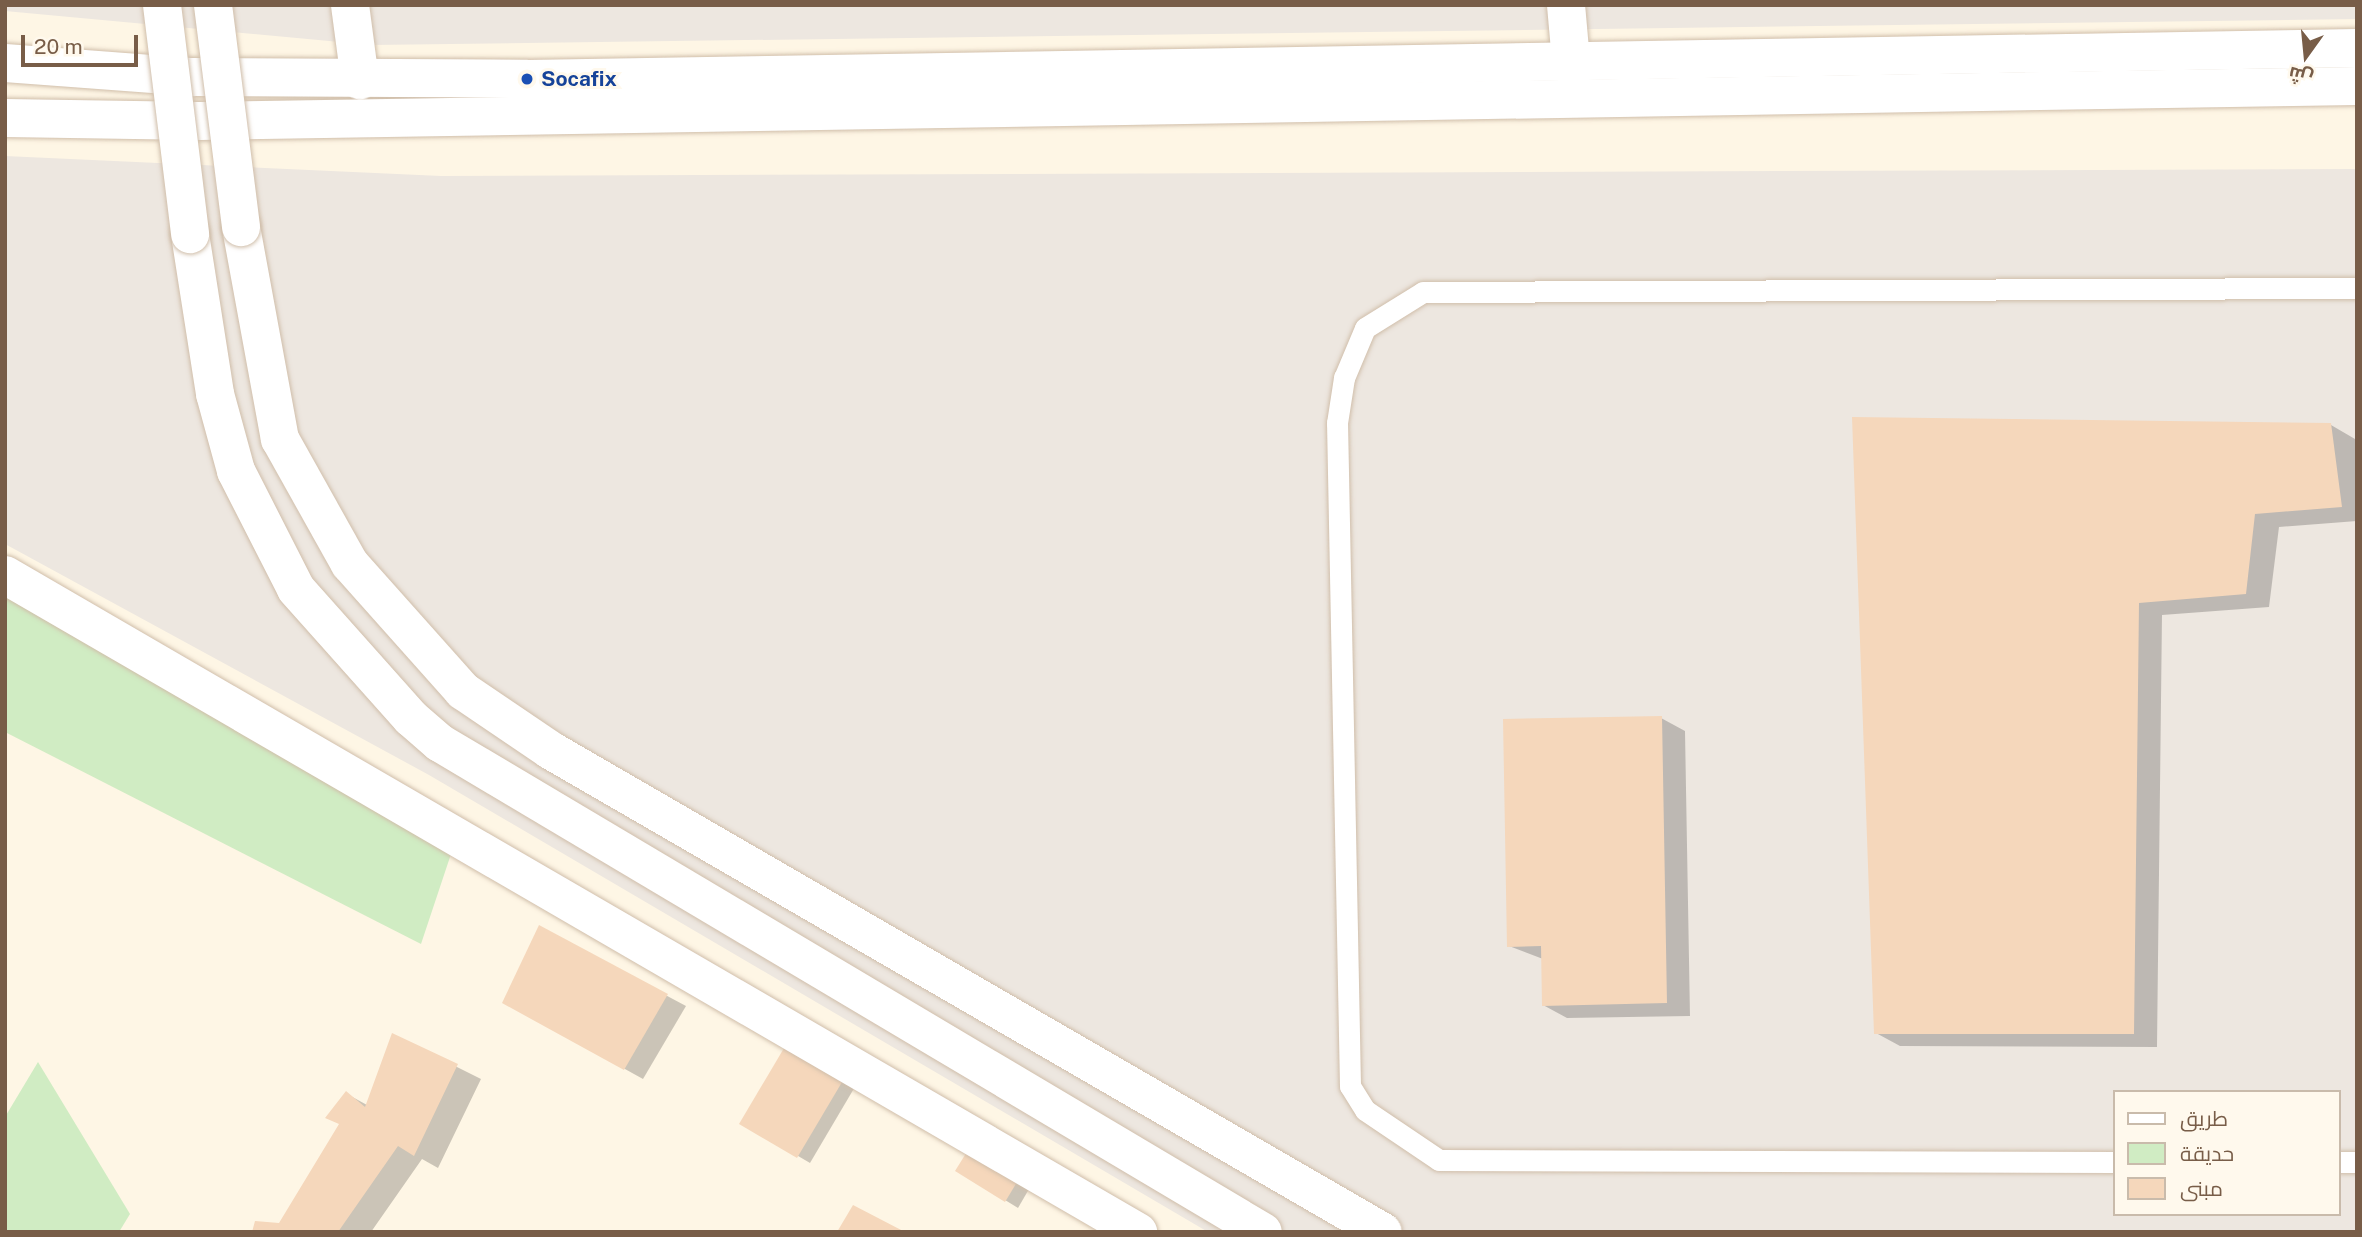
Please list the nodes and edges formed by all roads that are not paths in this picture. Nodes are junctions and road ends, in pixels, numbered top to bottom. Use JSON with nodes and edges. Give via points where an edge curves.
{"nodes":[{"id":1,"x":162,"y":5,"type":"edge"},
{"id":2,"x":213,"y":5,"type":"edge"},
{"id":3,"x":350,"y":5,"type":"edge"},
{"id":4,"x":1566,"y":5,"type":"edge"},
{"id":5,"x":2357,"y":48,"type":"edge"},
{"id":6,"x":1571,"y":61,"type":"junction"},
{"id":7,"x":5,"y":63,"type":"edge"},
{"id":8,"x":360,"y":80,"type":"junction"},
{"id":9,"x":2357,"y":86,"type":"edge"},
{"id":10,"x":5,"y":118,"type":"edge"},
{"id":11,"x":2357,"y":288,"type":"edge"},
{"id":12,"x":5,"y":575,"type":"edge"},
{"id":13,"x":2114,"y":1162,"type":"edge"},
{"id":14,"x":1139,"y":1232,"type":"edge"},
{"id":15,"x":1263,"y":1232,"type":"edge"},
{"id":16,"x":1383,"y":1232,"type":"edge"}],
"edges":[{"from":1,"to":15,"type":"street","bridge":true,"via":[[215,394],[236,471],[296,589],[411,718],[440,743]]},
{"from":2,"to":16,"type":"street","bridge":true,"via":[[241,227],[280,439],[350,564],[463,691],[550,750]]},
{"from":3,"to":8,"type":"street"},
{"from":4,"to":6,"type":"street"},
{"from":5,"to":6,"type":"street"},
{"from":6,"to":8,"type":"street"},
{"from":7,"to":8,"type":"street","via":[[193,77]]},
{"from":9,"to":10,"type":"street","via":[[213,121]]},
{"from":11,"to":13,"type":"lane","via":[[1423,292],[1365,328],[1344,378],[1337,423],[1350,1086],[1365,1110],[1439,1160]]},
{"from":12,"to":14,"type":"street"}]}
